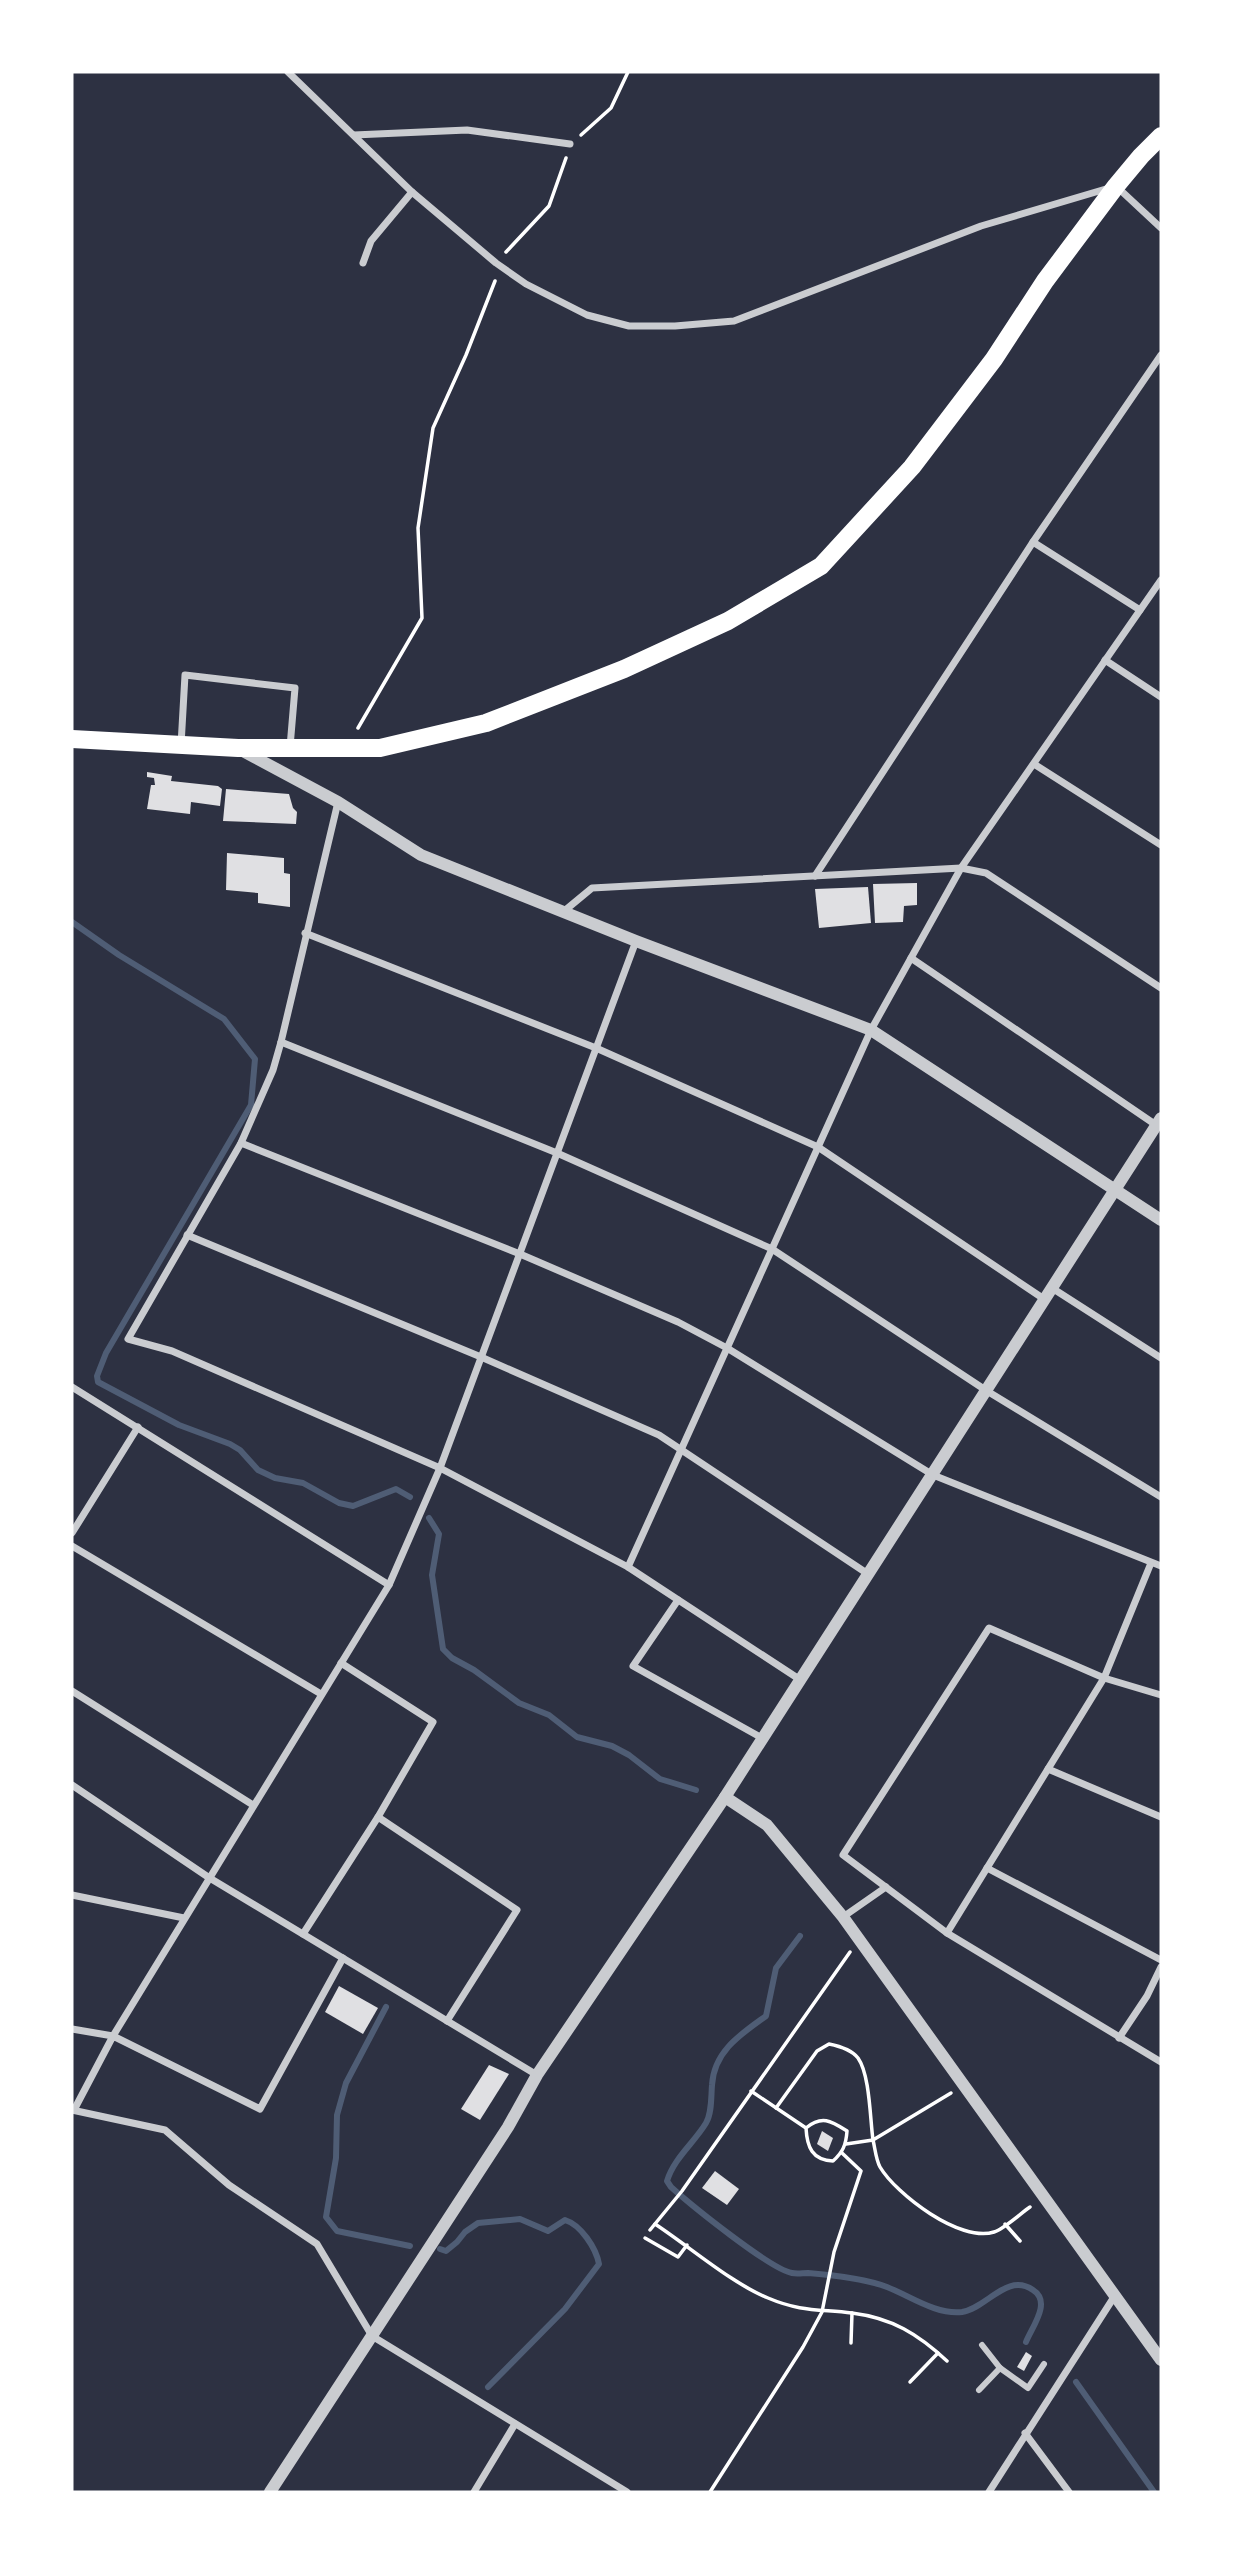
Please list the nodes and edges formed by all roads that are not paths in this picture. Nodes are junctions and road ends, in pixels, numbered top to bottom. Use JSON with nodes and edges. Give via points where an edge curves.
{"nodes":[{"id":1,"x":288,"y":72,"type":"edge"},
{"id":2,"x":355,"y":135,"type":"junction"},
{"id":3,"x":1161,"y":136,"type":"edge"},
{"id":4,"x":570,"y":144,"type":"road end"},
{"id":5,"x":1116,"y":186,"type":"junction"},
{"id":6,"x":412,"y":192,"type":"junction"},
{"id":7,"x":1161,"y":228,"type":"edge"},
{"id":8,"x":363,"y":263,"type":"dead end"},
{"id":9,"x":1161,"y":355,"type":"edge"},
{"id":10,"x":1033,"y":542,"type":"junction"},
{"id":11,"x":1161,"y":580,"type":"edge"},
{"id":12,"x":1140,"y":610,"type":"junction"},
{"id":13,"x":1105,"y":660,"type":"junction"},
{"id":14,"x":1161,"y":697,"type":"edge"},
{"id":15,"x":72,"y":739,"type":"edge"},
{"id":16,"x":181,"y":745,"type":"junction"},
{"id":17,"x":238,"y":748,"type":"junction"},
{"id":18,"x":290,"y":748,"type":"junction"},
{"id":19,"x":1034,"y":764,"type":"junction"},
{"id":20,"x":338,"y":802,"type":"junction"},
{"id":21,"x":1161,"y":845,"type":"edge"},
{"id":22,"x":961,"y":868,"type":"junction"},
{"id":23,"x":815,"y":876,"type":"junction"},
{"id":24,"x":562,"y":912,"type":"junction"},
{"id":25,"x":305,"y":933,"type":"junction"},
{"id":26,"x":636,"y":942,"type":"junction"},
{"id":27,"x":911,"y":958,"type":"junction"},
{"id":28,"x":1161,"y":988,"type":"edge"},
{"id":29,"x":871,"y":1030,"type":"junction"},
{"id":30,"x":282,"y":1042,"type":"junction"},
{"id":31,"x":596,"y":1048,"type":"junction"},
{"id":32,"x":1159,"y":1121,"type":"edge"},
{"id":33,"x":240,"y":1143,"type":"junction"},
{"id":34,"x":818,"y":1147,"type":"junction"},
{"id":35,"x":557,"y":1153,"type":"junction"},
{"id":36,"x":1114,"y":1189,"type":"junction"},
{"id":37,"x":1161,"y":1220,"type":"edge"},
{"id":38,"x":187,"y":1236,"type":"junction"},
{"id":39,"x":772,"y":1249,"type":"junction"},
{"id":40,"x":520,"y":1254,"type":"junction"},
{"id":41,"x":1048,"y":1294,"type":"junction"},
{"id":42,"x":727,"y":1348,"type":"junction"},
{"id":43,"x":481,"y":1357,"type":"junction"},
{"id":44,"x":1161,"y":1359,"type":"edge"},
{"id":45,"x":72,"y":1387,"type":"edge"},
{"id":46,"x":986,"y":1391,"type":"junction"},
{"id":47,"x":138,"y":1427,"type":"junction"},
{"id":48,"x":680,"y":1451,"type":"junction"},
{"id":49,"x":440,"y":1468,"type":"junction"},
{"id":50,"x":933,"y":1475,"type":"junction"},
{"id":51,"x":1161,"y":1497,"type":"edge"},
{"id":52,"x":72,"y":1533,"type":"edge"},
{"id":53,"x":72,"y":1546,"type":"edge"},
{"id":54,"x":1151,"y":1563,"type":"junction"},
{"id":55,"x":1161,"y":1566,"type":"edge"},
{"id":56,"x":628,"y":1567,"type":"junction"},
{"id":57,"x":868,"y":1574,"type":"junction"},
{"id":58,"x":389,"y":1585,"type":"junction"},
{"id":59,"x":678,"y":1600,"type":"junction"},
{"id":60,"x":341,"y":1663,"type":"junction"},
{"id":61,"x":1104,"y":1678,"type":"junction"},
{"id":62,"x":799,"y":1679,"type":"junction"},
{"id":63,"x":72,"y":1691,"type":"edge"},
{"id":64,"x":321,"y":1694,"type":"junction"},
{"id":65,"x":1161,"y":1695,"type":"edge"},
{"id":66,"x":762,"y":1738,"type":"junction"},
{"id":67,"x":1048,"y":1769,"type":"junction"},
{"id":68,"x":72,"y":1785,"type":"edge"},
{"id":69,"x":725,"y":1797,"type":"junction"},
{"id":70,"x":253,"y":1805,"type":"junction"},
{"id":71,"x":379,"y":1817,"type":"junction"},
{"id":72,"x":1161,"y":1817,"type":"edge"},
{"id":73,"x":987,"y":1868,"type":"junction"},
{"id":74,"x":208,"y":1877,"type":"junction"},
{"id":75,"x":886,"y":1887,"type":"junction"},
{"id":76,"x":72,"y":1895,"type":"edge"},
{"id":77,"x":842,"y":1917,"type":"junction"},
{"id":78,"x":184,"y":1919,"type":"junction"},
{"id":79,"x":947,"y":1933,"type":"junction"},
{"id":80,"x":303,"y":1934,"type":"junction"},
{"id":81,"x":343,"y":1958,"type":"junction"},
{"id":82,"x":1161,"y":1960,"type":"edge"},
{"id":83,"x":1161,"y":1967,"type":"edge"},
{"id":84,"x":447,"y":2021,"type":"junction"},
{"id":85,"x":72,"y":2029,"type":"edge"},
{"id":86,"x":113,"y":2036,"type":"junction"},
{"id":87,"x":1119,"y":2038,"type":"junction"},
{"id":88,"x":1161,"y":2062,"type":"edge"},
{"id":89,"x":537,"y":2075,"type":"junction"},
{"id":90,"x":73,"y":2110,"type":"edge"},
{"id":91,"x":1114,"y":2297,"type":"junction"},
{"id":92,"x":372,"y":2336,"type":"junction"},
{"id":93,"x":982,"y":2345,"type":"dead end"},
{"id":94,"x":1161,"y":2360,"type":"edge"},
{"id":95,"x":1044,"y":2364,"type":"dead end"},
{"id":96,"x":1000,"y":2368,"type":"junction"},
{"id":97,"x":979,"y":2390,"type":"dead end"},
{"id":98,"x":515,"y":2424,"type":"junction"},
{"id":99,"x":1025,"y":2433,"type":"junction"},
{"id":100,"x":270,"y":2492,"type":"edge"},
{"id":101,"x":474,"y":2492,"type":"edge"},
{"id":102,"x":626,"y":2492,"type":"edge"},
{"id":103,"x":989,"y":2492,"type":"edge"},
{"id":104,"x":1069,"y":2492,"type":"edge"}],
"edges":[{"from":1,"to":2,"type":"street"},
{"from":2,"to":4,"type":"street","via":[[467,130]]},
{"from":2,"to":6,"type":"street"},
{"from":3,"to":5,"type":"main road"},
{"from":5,"to":6,"type":"street","via":[[981,226],[734,321],[675,326],[629,326],[587,314],[526,284]]},
{"from":5,"to":7,"type":"street"},
{"from":5,"to":18,"type":"main road","via":[[912,467],[821,566],[729,621],[624,669],[486,723],[380,748]]},
{"from":6,"to":8,"type":"street","via":[[371,241]]},
{"from":9,"to":10,"type":"street"},
{"from":10,"to":12,"type":"street"},
{"from":10,"to":23,"type":"street"},
{"from":11,"to":12,"type":"street"},
{"from":12,"to":13,"type":"street"},
{"from":13,"to":14,"type":"street"},
{"from":13,"to":19,"type":"street"},
{"from":15,"to":16,"type":"main road"},
{"from":16,"to":17,"type":"main road"},
{"from":16,"to":18,"type":"street","via":[[185,675],[295,688]]},
{"from":17,"to":18,"type":"main road"},
{"from":17,"to":20,"type":"street"},
{"from":19,"to":21,"type":"street"},
{"from":19,"to":22,"type":"street"},
{"from":20,"to":24,"type":"street","via":[[421,855]]},
{"from":20,"to":25,"type":"street"},
{"from":22,"to":23,"type":"street"},
{"from":22,"to":27,"type":"street"},
{"from":22,"to":28,"type":"street","via":[[986,873]]},
{"from":23,"to":24,"type":"street","via":[[592,888]]},
{"from":24,"to":26,"type":"street"},
{"from":25,"to":30,"type":"street"},
{"from":25,"to":31,"type":"street"},
{"from":26,"to":29,"type":"street"},
{"from":26,"to":31,"type":"street"},
{"from":27,"to":29,"type":"street"},
{"from":27,"to":32,"type":"street"},
{"from":29,"to":34,"type":"street"},
{"from":29,"to":36,"type":"street"},
{"from":30,"to":33,"type":"street"},
{"from":30,"to":35,"type":"street"},
{"from":31,"to":34,"type":"street"},
{"from":31,"to":35,"type":"street"},
{"from":32,"to":36,"type":"street"},
{"from":33,"to":38,"type":"street"},
{"from":33,"to":40,"type":"street"},
{"from":34,"to":39,"type":"street"},
{"from":34,"to":41,"type":"street"},
{"from":35,"to":39,"type":"street"},
{"from":35,"to":40,"type":"street"},
{"from":36,"to":37,"type":"street"},
{"from":36,"to":41,"type":"street"},
{"from":38,"to":43,"type":"street"},
{"from":38,"to":49,"type":"street","via":[[128,1339],[172,1351]]},
{"from":39,"to":42,"type":"street"},
{"from":39,"to":46,"type":"street"},
{"from":40,"to":42,"type":"street"},
{"from":40,"to":43,"type":"street"},
{"from":41,"to":44,"type":"street"},
{"from":41,"to":46,"type":"street"},
{"from":42,"to":48,"type":"street"},
{"from":42,"to":50,"type":"street"},
{"from":43,"to":48,"type":"street","via":[[659,1435]]},
{"from":43,"to":49,"type":"street"},
{"from":45,"to":47,"type":"street"},
{"from":46,"to":50,"type":"street"},
{"from":46,"to":51,"type":"street"},
{"from":47,"to":52,"type":"street"},
{"from":47,"to":58,"type":"street"},
{"from":48,"to":56,"type":"street"},
{"from":48,"to":57,"type":"street"},
{"from":49,"to":56,"type":"street"},
{"from":49,"to":58,"type":"street"},
{"from":50,"to":54,"type":"street"},
{"from":50,"to":57,"type":"street"},
{"from":53,"to":64,"type":"street"},
{"from":54,"to":55,"type":"street"},
{"from":54,"to":61,"type":"street"},
{"from":56,"to":59,"type":"street"},
{"from":57,"to":62,"type":"street"},
{"from":58,"to":60,"type":"street"},
{"from":59,"to":62,"type":"street"},
{"from":59,"to":66,"type":"street","via":[[633,1666]]},
{"from":60,"to":64,"type":"street"},
{"from":60,"to":71,"type":"street","via":[[433,1723]]},
{"from":61,"to":65,"type":"street"},
{"from":61,"to":67,"type":"street"},
{"from":61,"to":75,"type":"street","via":[[989,1628],[843,1855]]},
{"from":62,"to":66,"type":"street"},
{"from":63,"to":70,"type":"street"},
{"from":64,"to":70,"type":"street"},
{"from":66,"to":69,"type":"street"},
{"from":67,"to":72,"type":"street"},
{"from":67,"to":73,"type":"street"},
{"from":68,"to":74,"type":"street"},
{"from":69,"to":77,"type":"street","via":[[767,1825]]},
{"from":69,"to":89,"type":"street"},
{"from":70,"to":74,"type":"street"},
{"from":71,"to":80,"type":"street"},
{"from":71,"to":84,"type":"street","via":[[517,1910]]},
{"from":73,"to":79,"type":"street"},
{"from":73,"to":82,"type":"street"},
{"from":74,"to":78,"type":"street"},
{"from":74,"to":80,"type":"street"},
{"from":75,"to":77,"type":"street"},
{"from":75,"to":79,"type":"street"},
{"from":76,"to":78,"type":"street"},
{"from":77,"to":91,"type":"street"},
{"from":78,"to":86,"type":"street"},
{"from":79,"to":87,"type":"street"},
{"from":80,"to":81,"type":"street"},
{"from":81,"to":84,"type":"street"},
{"from":81,"to":86,"type":"street","via":[[260,2109]]},
{"from":83,"to":87,"type":"street"},
{"from":84,"to":89,"type":"street"},
{"from":85,"to":86,"type":"street"},
{"from":86,"to":90,"type":"street"},
{"from":87,"to":88,"type":"street"},
{"from":89,"to":92,"type":"street"},
{"from":90,"to":92,"type":"street","via":[[165,2130],[229,2185],[317,2244]]},
{"from":91,"to":94,"type":"street"},
{"from":91,"to":99,"type":"street"},
{"from":92,"to":98,"type":"street"},
{"from":92,"to":100,"type":"street"},
{"from":93,"to":96,"type":"street"},
{"from":95,"to":96,"type":"street","via":[[1027,2388]]},
{"from":96,"to":97,"type":"street"},
{"from":98,"to":101,"type":"street"},
{"from":98,"to":102,"type":"street"},
{"from":99,"to":103,"type":"street"},
{"from":99,"to":104,"type":"street"}]}
